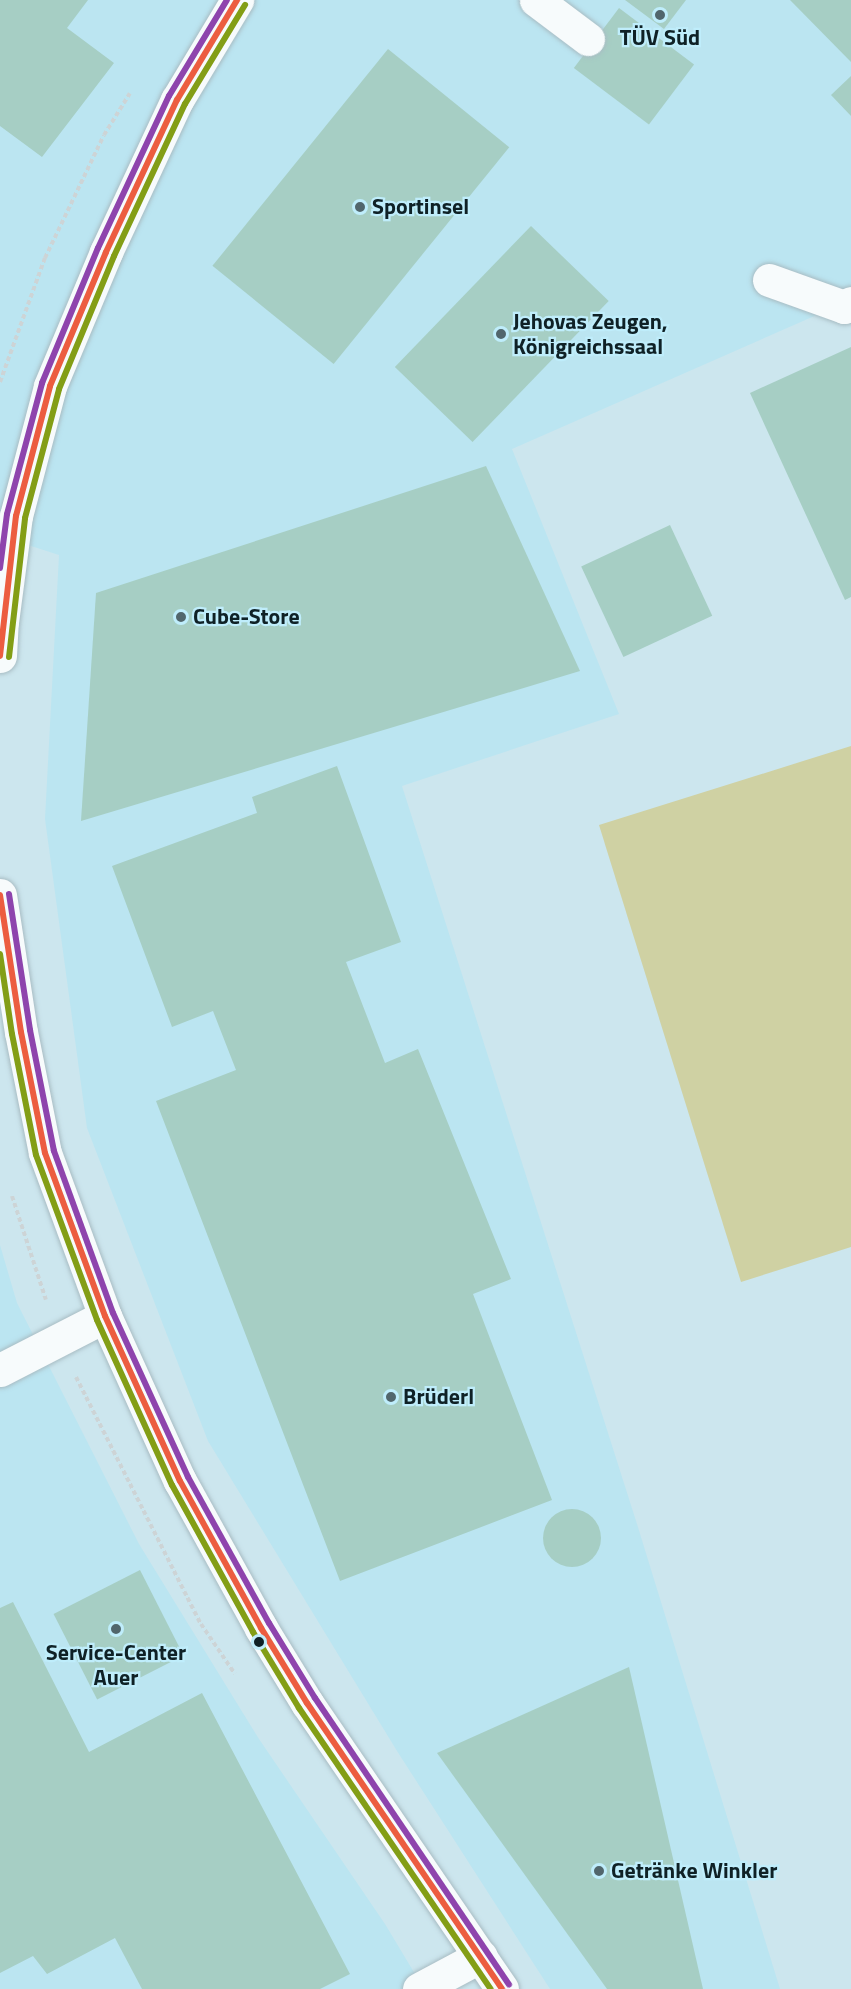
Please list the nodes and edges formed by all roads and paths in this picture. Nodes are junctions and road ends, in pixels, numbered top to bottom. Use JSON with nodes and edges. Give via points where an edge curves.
{"nodes":[{"id":1,"x":237,"y":0,"type":"edge"},
{"id":2,"x":536,"y":0,"type":"edge"},
{"id":3,"x":588,"y":39,"type":"dead end"},
{"id":4,"x":134,"y":87,"type":"dead end"},
{"id":5,"x":769,"y":280,"type":"dead end"},
{"id":6,"x":851,"y":303,"type":"edge"},
{"id":7,"x":0,"y":382,"type":"edge"},
{"id":8,"x":1,"y":622,"type":"edge"},
{"id":9,"x":0,"y":656,"type":"edge"},
{"id":10,"x":0,"y":895,"type":"edge"},
{"id":11,"x":105,"y":1316,"type":"junction"},
{"id":12,"x":0,"y":1370,"type":"edge"},
{"id":13,"x":481,"y":1956,"type":"junction"},
{"id":14,"x":419,"y":1989,"type":"edge"},
{"id":15,"x":501,"y":1989,"type":"edge"}],
"edges":[{"from":1,"to":8,"type":"street","via":[[177,100],[106,252],[50,386],[16,516]]},
{"from":2,"to":3,"type":"street"},
{"from":4,"to":7,"type":"path","via":[[104,135],[45,258]]},
{"from":5,"to":6,"type":"street","via":[[844,307]]},
{"from":8,"to":9,"type":"street"},
{"from":10,"to":11,"type":"street","via":[[45,1153]]},
{"from":11,"to":12,"type":"street"},
{"from":11,"to":13,"type":"street","via":[[180,1481],[261,1628],[321,1725]]},
{"from":13,"to":14,"type":"street"},
{"from":13,"to":15,"type":"street"}]}
